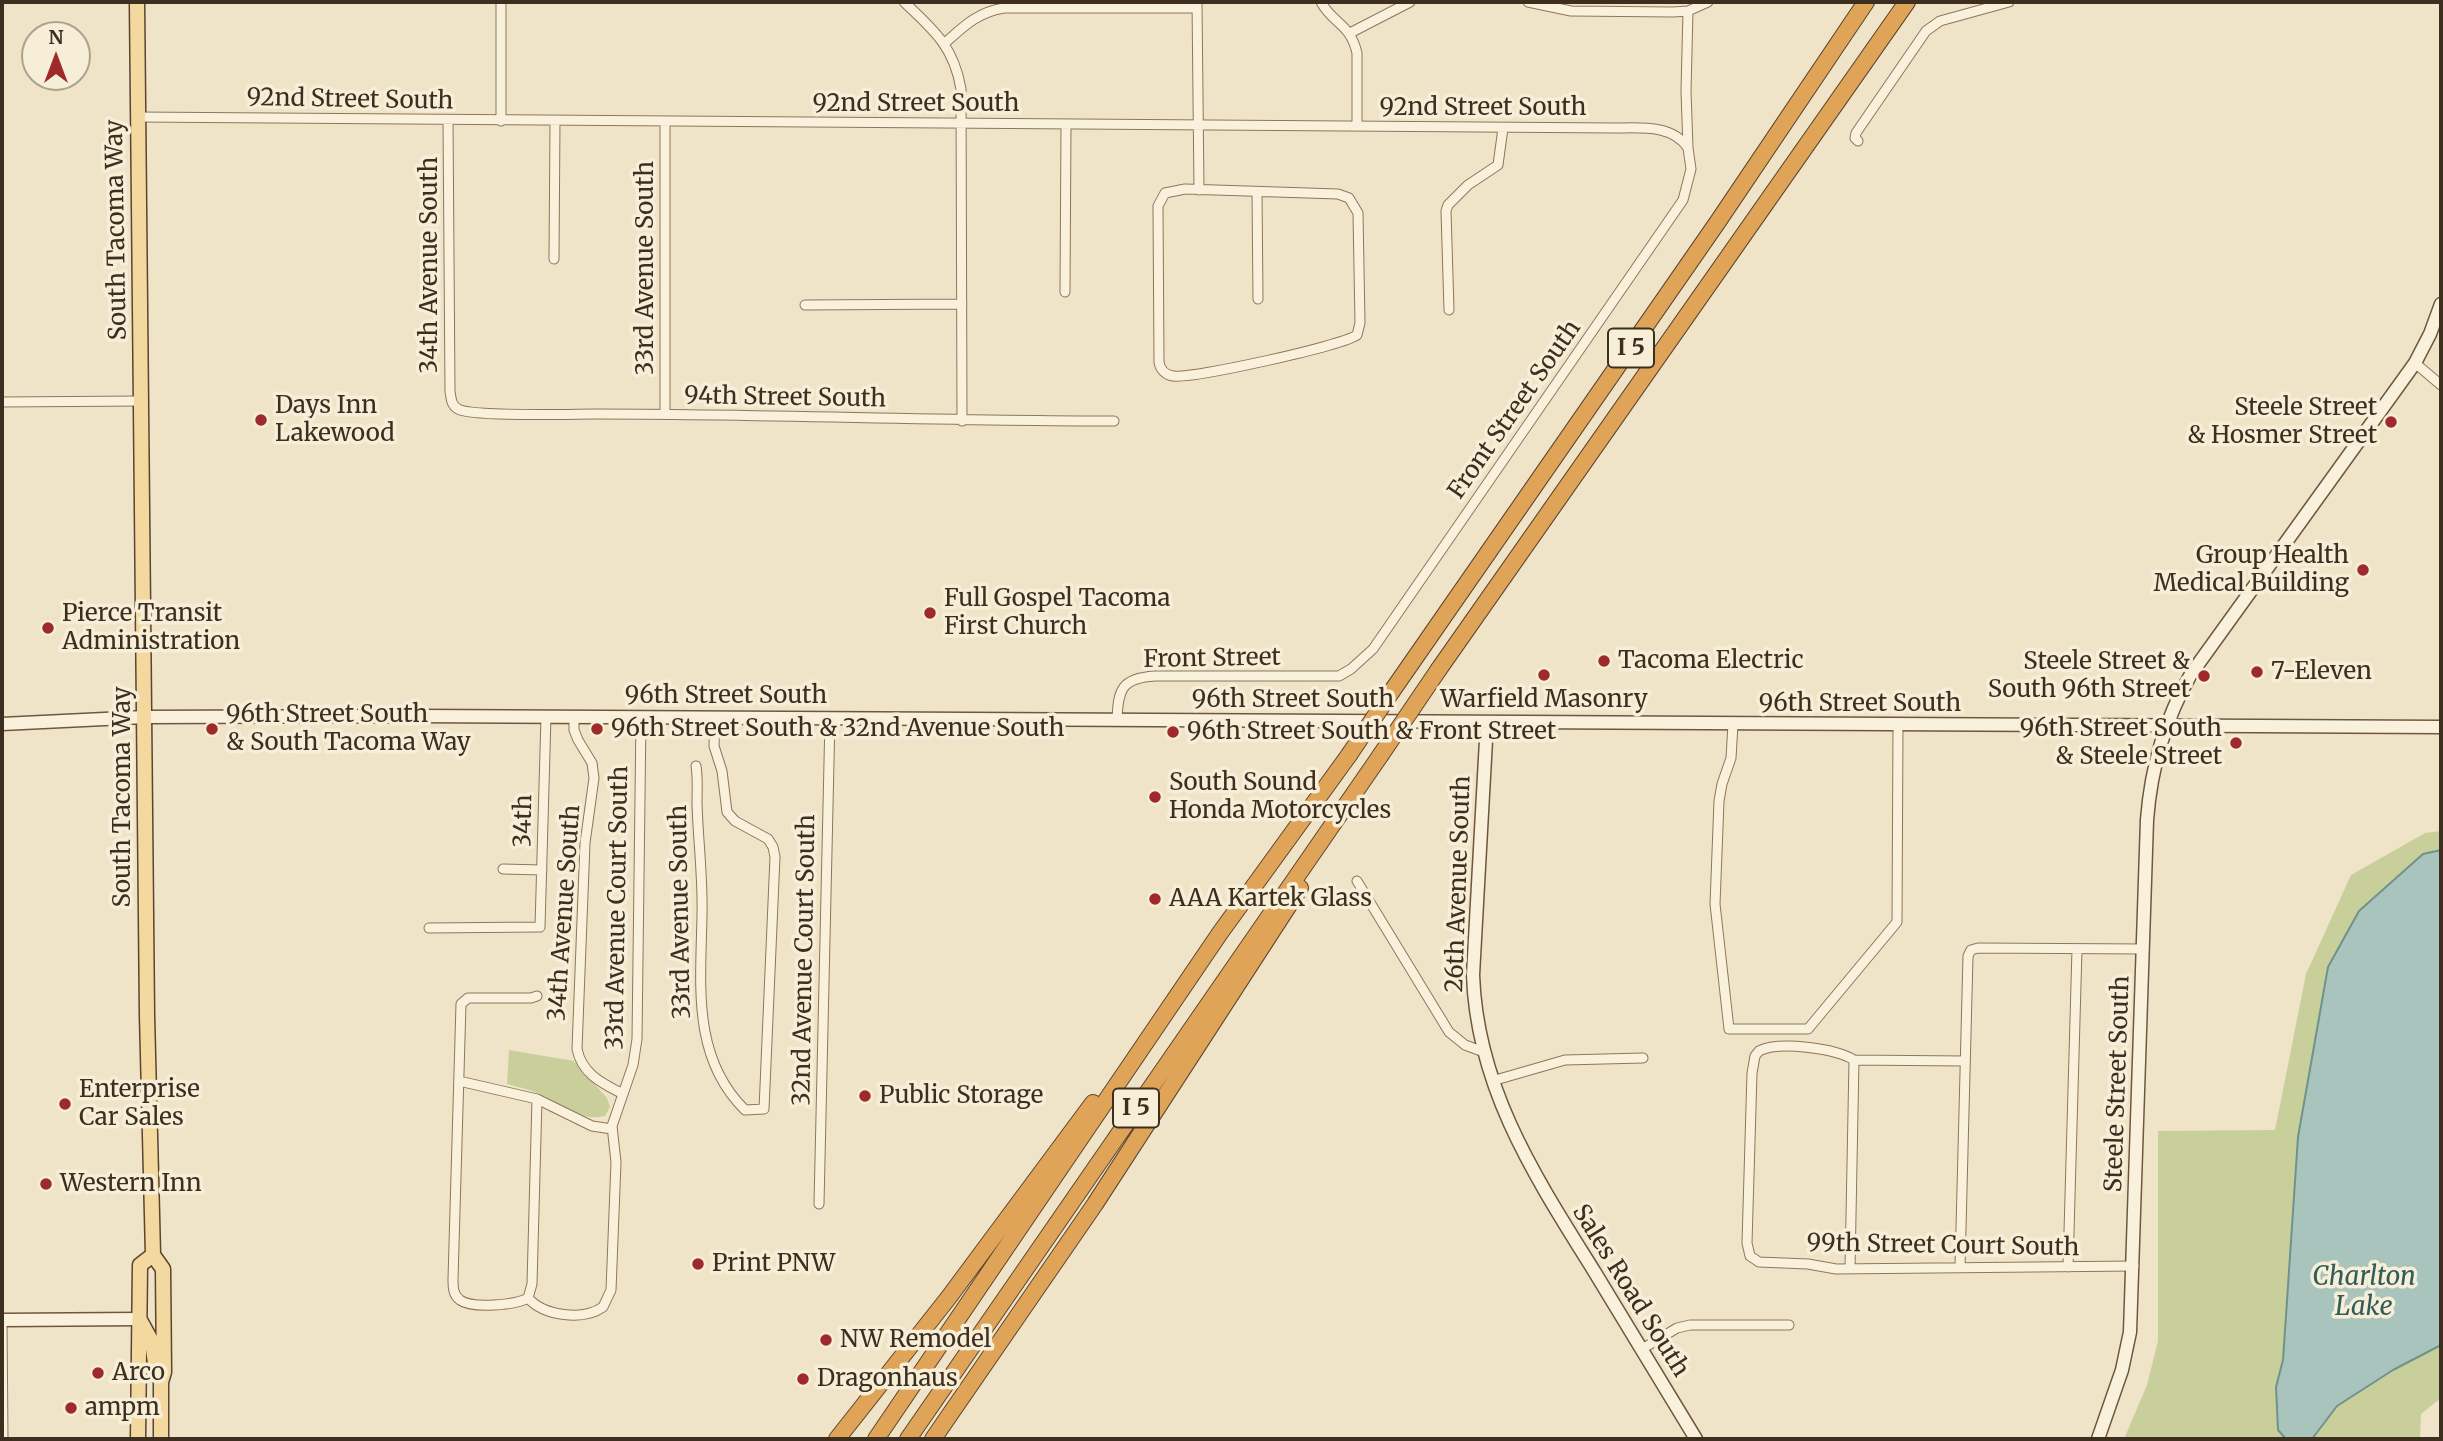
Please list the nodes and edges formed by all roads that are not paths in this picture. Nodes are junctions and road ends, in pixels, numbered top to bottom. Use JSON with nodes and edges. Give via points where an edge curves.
{"nodes":[{"id":1,"x":137,"y":2,"type":"edge"},
{"id":2,"x":501,"y":2,"type":"edge"},
{"id":3,"x":904,"y":2,"type":"edge"},
{"id":4,"x":1321,"y":2,"type":"edge"},
{"id":5,"x":1410,"y":2,"type":"edge"},
{"id":6,"x":1528,"y":2,"type":"edge"},
{"id":7,"x":1708,"y":2,"type":"edge"},
{"id":8,"x":1866,"y":2,"type":"edge"},
{"id":9,"x":1907,"y":2,"type":"edge"},
{"id":10,"x":2008,"y":2,"type":"edge"},
{"id":11,"x":1197,"y":5,"type":"edge"},
{"id":12,"x":1688,"y":11,"type":"junction"},
{"id":13,"x":1350,"y":33,"type":"junction"},
{"id":14,"x":945,"y":43,"type":"junction"},
{"id":15,"x":138,"y":117,"type":"junction"},
{"id":16,"x":448,"y":120,"type":"junction"},
{"id":17,"x":501,"y":121,"type":"junction"},
{"id":18,"x":555,"y":121,"type":"junction"},
{"id":19,"x":665,"y":121,"type":"junction"},
{"id":20,"x":961,"y":123,"type":"junction"},
{"id":21,"x":1066,"y":124,"type":"junction"},
{"id":22,"x":1198,"y":125,"type":"junction"},
{"id":23,"x":1357,"y":126,"type":"junction"},
{"id":24,"x":1503,"y":128,"type":"junction"},
{"id":25,"x":1858,"y":141,"type":"dead end"},
{"id":26,"x":1688,"y":148,"type":"junction"},
{"id":27,"x":1199,"y":190,"type":"junction"},
{"id":28,"x":1256,"y":193,"type":"junction"},
{"id":29,"x":554,"y":259,"type":"dead end"},
{"id":30,"x":1065,"y":292,"type":"dead end"},
{"id":31,"x":1258,"y":299,"type":"dead end"},
{"id":32,"x":805,"y":304,"type":"dead end"},
{"id":33,"x":962,"y":304,"type":"junction"},
{"id":34,"x":2441,"y":304,"type":"edge"},
{"id":35,"x":1449,"y":310,"type":"dead end"},
{"id":36,"x":2414,"y":363,"type":"junction"},
{"id":37,"x":2441,"y":385,"type":"edge"},
{"id":38,"x":2,"y":401,"type":"edge"},
{"id":39,"x":141,"y":401,"type":"junction"},
{"id":40,"x":456,"y":408,"type":"joint"},
{"id":41,"x":665,"y":414,"type":"junction"},
{"id":42,"x":962,"y":421,"type":"junction"},
{"id":43,"x":1114,"y":421,"type":"dead end"},
{"id":44,"x":1339,"y":676,"type":"joint"},
{"id":45,"x":546,"y":716,"type":"junction"},
{"id":46,"x":145,"y":717,"type":"junction"},
{"id":47,"x":574,"y":717,"type":"junction"},
{"id":48,"x":641,"y":717,"type":"junction"},
{"id":49,"x":715,"y":717,"type":"junction"},
{"id":50,"x":830,"y":718,"type":"junction"},
{"id":51,"x":1117,"y":720,"type":"junction"},
{"id":52,"x":1487,"y":722,"type":"junction"},
{"id":53,"x":2,"y":724,"type":"edge"},
{"id":54,"x":1733,"y":724,"type":"junction"},
{"id":55,"x":1898,"y":725,"type":"junction"},
{"id":56,"x":2166,"y":726,"type":"junction"},
{"id":57,"x":2441,"y":727,"type":"edge"},
{"id":58,"x":696,"y":765,"type":"dead end"},
{"id":59,"x":1365,"y":777,"type":"junction"},
{"id":60,"x":503,"y":869,"type":"dead end"},
{"id":61,"x":542,"y":870,"type":"junction"},
{"id":62,"x":1357,"y":881,"type":"dead end"},
{"id":63,"x":429,"y":928,"type":"dead end"},
{"id":64,"x":1220,"y":933,"type":"junction"},
{"id":65,"x":2077,"y":949,"type":"junction"},
{"id":66,"x":2143,"y":949,"type":"junction"},
{"id":67,"x":537,"y":996,"type":"dead end"},
{"id":68,"x":1484,"y":1052,"type":"junction"},
{"id":69,"x":1643,"y":1058,"type":"dead end"},
{"id":70,"x":1854,"y":1060,"type":"junction"},
{"id":71,"x":1964,"y":1061,"type":"junction"},
{"id":72,"x":459,"y":1081,"type":"junction"},
{"id":73,"x":1492,"y":1082,"type":"junction"},
{"id":74,"x":623,"y":1094,"type":"junction"},
{"id":75,"x":537,"y":1099,"type":"junction"},
{"id":76,"x":764,"y":1109,"type":"joint"},
{"id":77,"x":612,"y":1129,"type":"junction"},
{"id":78,"x":1528,"y":1164,"type":"joint"},
{"id":79,"x":819,"y":1204,"type":"dead end"},
{"id":80,"x":153,"y":1255,"type":"junction"},
{"id":81,"x":2068,"y":1266,"type":"junction"},
{"id":82,"x":2134,"y":1266,"type":"junction"},
{"id":83,"x":1960,"y":1267,"type":"junction"},
{"id":84,"x":1850,"y":1268,"type":"junction"},
{"id":85,"x":528,"y":1298,"type":"junction"},
{"id":86,"x":139,"y":1319,"type":"junction"},
{"id":87,"x":2,"y":1320,"type":"edge"},
{"id":88,"x":1789,"y":1325,"type":"dead end"},
{"id":89,"x":1642,"y":1349,"type":"junction"},
{"id":90,"x":982,"y":1366,"type":"junction"},
{"id":91,"x":161,"y":1382,"type":"junction"},
{"id":92,"x":2,"y":1439,"type":"edge"},
{"id":93,"x":138,"y":1439,"type":"edge"},
{"id":94,"x":161,"y":1439,"type":"edge"},
{"id":95,"x":837,"y":1439,"type":"edge"},
{"id":96,"x":876,"y":1439,"type":"edge"},
{"id":97,"x":908,"y":1439,"type":"edge"},
{"id":98,"x":933,"y":1439,"type":"edge"},
{"id":99,"x":942,"y":1439,"type":"edge"},
{"id":100,"x":1696,"y":1439,"type":"edge"},
{"id":101,"x":2098,"y":1439,"type":"edge"}],
"edges":[{"from":1,"to":15,"type":"main road","name":"South Tacoma Way"},
{"from":2,"to":17,"type":"street"},
{"from":3,"to":14,"type":"street"},
{"from":4,"to":13,"type":"street"},
{"from":5,"to":13,"type":"street"},
{"from":6,"to":12,"type":"street","via":[[1571,11]]},
{"from":7,"to":12,"type":"street"},
{"from":8,"to":64,"type":"highway","number":"I 5","bridge":true,"via":[[1349,754]]},
{"from":9,"to":59,"type":"highway","number":"I 5","bridge":true},
{"from":10,"to":25,"type":"street","via":[[1940,21],[1926,31],[1856,132]]},
{"from":11,"to":14,"type":"street","via":[[1004,8],[972,19]]},
{"from":11,"to":22,"type":"street"},
{"from":12,"to":26,"type":"street","name":"Front Street South"},
{"from":13,"to":23,"type":"street","via":[[1357,53]]},
{"from":14,"to":20,"type":"street","via":[[958,73]]},
{"from":15,"to":16,"type":"street","name":"92nd Street South"},
{"from":15,"to":39,"type":"main road","name":"South Tacoma Way"},
{"from":16,"to":17,"type":"street","name":"92nd Street South"},
{"from":16,"to":40,"type":"street","name":"34th Avenue South","via":[[449,373],[451,401]]},
{"from":17,"to":18,"type":"street","name":"92nd Street South"},
{"from":18,"to":19,"type":"street","name":"92nd Street South"},
{"from":18,"to":29,"type":"street"},
{"from":19,"to":20,"type":"street","name":"92nd Street South"},
{"from":19,"to":41,"type":"street","name":"33rd Avenue South"},
{"from":20,"to":21,"type":"street","name":"92nd Street South"},
{"from":20,"to":33,"type":"street"},
{"from":21,"to":22,"type":"street","name":"92nd Street South"},
{"from":21,"to":30,"type":"street"},
{"from":22,"to":23,"type":"street","name":"92nd Street South"},
{"from":22,"to":27,"type":"street"},
{"from":23,"to":24,"type":"street","name":"92nd Street South"},
{"from":24,"to":26,"type":"street","name":"92nd Street South","via":[[1658,130],[1679,138]]},
{"from":24,"to":35,"type":"street","via":[[1498,165],[1455,195],[1446,211]]},
{"from":26,"to":44,"type":"street","name":"Front Street South","via":[[1690,176],[1678,209],[1373,649]]},
{"from":27,"to":28,"type":"street"},
{"from":27,"to":28,"type":"street","via":[[1165,193],[1158,206],[1159,362],[1171,376],[1318,348],[1353,338],[1359,331],[1358,213],[1349,198]]},
{"from":28,"to":31,"type":"street"},
{"from":32,"to":33,"type":"street"},
{"from":33,"to":42,"type":"street"},
{"from":34,"to":36,"type":"main road","name":"Steele Street South"},
{"from":36,"to":37,"type":"street"},
{"from":36,"to":56,"type":"main road","name":"Steele Street South","via":[[2202,659]]},
{"from":38,"to":39,"type":"street"},
{"from":39,"to":46,"type":"main road","name":"South Tacoma Way"},
{"from":40,"to":41,"type":"street","name":"94th Street South","via":[[472,412]]},
{"from":41,"to":42,"type":"street","name":"94th Street South"},
{"from":42,"to":43,"type":"street","name":"94th Street South"},
{"from":44,"to":51,"type":"street","name":"Front Street","via":[[1142,677],[1123,688]]},
{"from":45,"to":46,"type":"main road","name":"96th Street South"},
{"from":45,"to":47,"type":"main road","name":"96th Street South"},
{"from":45,"to":61,"type":"street","name":"34th"},
{"from":46,"to":53,"type":"main road","name":"96th Street South"},
{"from":46,"to":80,"type":"main road","name":"South Tacoma Way"},
{"from":47,"to":48,"type":"main road","name":"96th Street South"},
{"from":47,"to":74,"type":"street","name":"34th Avenue South","via":[[574,730],[592,763],[594,778],[586,843],[577,1049],[589,1073]]},
{"from":48,"to":49,"type":"main road","name":"96th Street South"},
{"from":48,"to":74,"type":"street","name":"33rd Avenue Court South","via":[[636,1046]]},
{"from":49,"to":50,"type":"main road","name":"96th Street South"},
{"from":49,"to":76,"type":"street","name":"32nd Avenue Court South","via":[[714,747],[727,813],[768,839],[775,857]]},
{"from":50,"to":51,"type":"main road","name":"96th Street South"},
{"from":50,"to":79,"type":"street","name":"32nd Avenue Court South"},
{"from":51,"to":52,"type":"main road","name":"96th Street South"},
{"from":52,"to":54,"type":"main road","name":"96th Street South"},
{"from":52,"to":68,"type":"main road","name":"26th Avenue South","via":[[1473,975]]},
{"from":54,"to":55,"type":"main road","name":"96th Street South"},
{"from":54,"to":55,"type":"street","via":[[1729,766],[1720,792],[1715,905],[1729,1029],[1808,1029],[1897,922]]},
{"from":55,"to":56,"type":"main road","name":"96th Street South"},
{"from":56,"to":57,"type":"main road","name":"96th Street South"},
{"from":56,"to":66,"type":"main road","name":"Steele Street South","via":[[2148,801]]},
{"from":58,"to":76,"type":"street","name":"33rd Avenue South","via":[[702,1022],[714,1064],[731,1097],[745,1110]]},
{"from":59,"to":90,"type":"highway","via":[[1257,958],[1096,1204]]},
{"from":59,"to":97,"type":"highway","number":"I 5"},
{"from":60,"to":61,"type":"street"},
{"from":61,"to":63,"type":"street","name":"34th","via":[[540,927]]},
{"from":62,"to":68,"type":"street","via":[[1449,1032]]},
{"from":64,"to":95,"type":"highway","via":[[949,1297]]},
{"from":64,"to":96,"type":"highway","number":"I 5"},
{"from":65,"to":66,"type":"street"},
{"from":65,"to":71,"type":"street","via":[[1972,950],[1966,960]]},
{"from":65,"to":81,"type":"street"},
{"from":66,"to":82,"type":"main road","name":"Steele Street South"},
{"from":67,"to":72,"type":"street","via":[[463,1000]]},
{"from":68,"to":73,"type":"main road","name":"26th Avenue South"},
{"from":69,"to":73,"type":"street","via":[[1565,1060]]},
{"from":70,"to":71,"type":"street"},
{"from":70,"to":84,"type":"street"},
{"from":70,"to":84,"type":"street","name":"99th Street Court South","via":[[1839,1051],[1818,1048],[1773,1047],[1757,1053],[1752,1066],[1747,1243],[1753,1258],[1765,1263]]},
{"from":71,"to":83,"type":"street"},
{"from":72,"to":75,"type":"street"},
{"from":72,"to":85,"type":"street","via":[[453,1279],[457,1298],[480,1305]]},
{"from":73,"to":78,"type":"main road","name":"26th Avenue South"},
{"from":74,"to":77,"type":"street","name":"33rd Avenue Court South"},
{"from":75,"to":77,"type":"street","via":[[592,1126]]},
{"from":75,"to":85,"type":"street"},
{"from":77,"to":85,"type":"street","name":"33rd Avenue Court South","via":[[616,1156],[613,1260],[606,1304],[593,1312],[567,1314],[544,1310]]},
{"from":78,"to":89,"type":"main road","name":"Sales Road South"},
{"from":80,"to":86,"type":"main road","name":"South Tacoma Way","via":[[140,1265]]},
{"from":80,"to":91,"type":"main road","name":"South Tacoma Way","via":[[163,1269]]},
{"from":81,"to":82,"type":"street","name":"99th Street Court South"},
{"from":81,"to":83,"type":"street","name":"99th Street Court South"},
{"from":82,"to":101,"type":"main road","name":"Steele Street South","via":[[2127,1352]]},
{"from":83,"to":84,"type":"street","name":"99th Street Court South"},
{"from":86,"to":87,"type":"main road"},
{"from":86,"to":91,"type":"main road","via":[[152,1342]]},
{"from":86,"to":93,"type":"main road","name":"South Tacoma Way"},
{"from":87,"to":92,"type":"street"},
{"from":88,"to":89,"type":"street","via":[[1690,1325]]},
{"from":89,"to":100,"type":"main road","name":"Sales Road South"},
{"from":90,"to":98,"type":"highway"},
{"from":90,"to":99,"type":"highway"},
{"from":91,"to":94,"type":"main road","name":"South Tacoma Way"}]}
